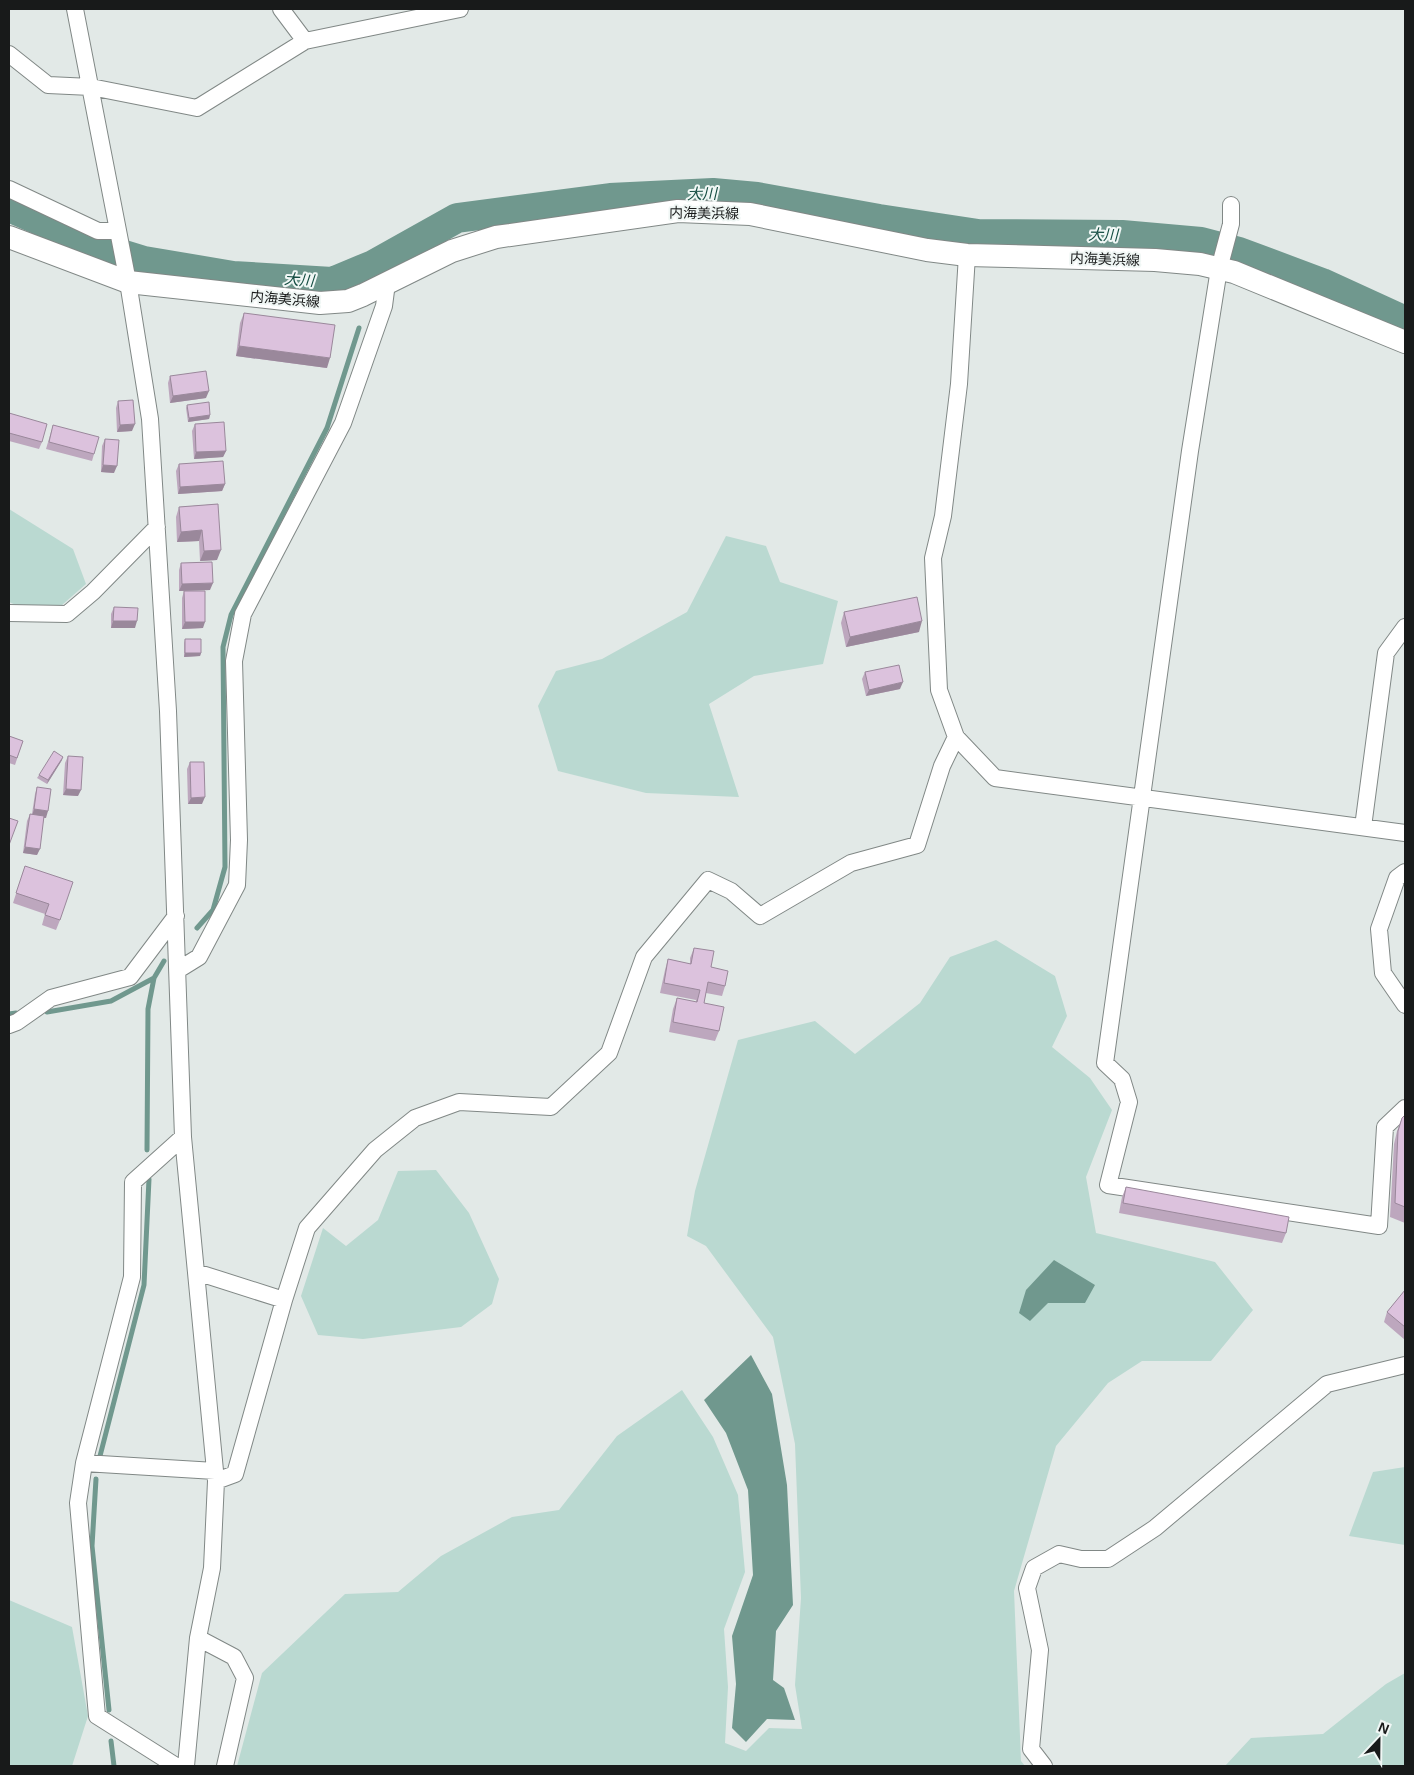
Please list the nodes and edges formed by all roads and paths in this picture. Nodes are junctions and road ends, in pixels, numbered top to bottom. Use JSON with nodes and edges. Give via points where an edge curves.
{"nodes":[{"id":1,"x":75,"y":9,"type":"edge"},
{"id":2,"x":281,"y":9,"type":"edge"},
{"id":3,"x":460,"y":9,"type":"edge"},
{"id":4,"x":305,"y":40,"type":"junction"},
{"id":5,"x":9,"y":54,"type":"edge"},
{"id":6,"x":91,"y":87,"type":"junction"},
{"id":7,"x":9,"y":189,"type":"edge"},
{"id":8,"x":1231,"y":205,"type":"dead end"},
{"id":9,"x":9,"y":236,"type":"edge"},
{"id":10,"x":119,"y":236,"type":"junction"},
{"id":11,"x":967,"y":255,"type":"junction"},
{"id":12,"x":1219,"y":269,"type":"junction"},
{"id":13,"x":127,"y":276,"type":"junction"},
{"id":14,"x":387,"y":283,"type":"junction"},
{"id":15,"x":1405,"y":342,"type":"edge"},
{"id":16,"x":157,"y":527,"type":"junction"},
{"id":17,"x":9,"y":613,"type":"edge"},
{"id":18,"x":1405,"y":627,"type":"edge"},
{"id":19,"x":956,"y":737,"type":"junction"},
{"id":20,"x":1144,"y":797,"type":"junction"},
{"id":21,"x":1363,"y":827,"type":"junction"},
{"id":22,"x":1405,"y":833,"type":"edge"},
{"id":23,"x":1405,"y":872,"type":"edge"},
{"id":24,"x":176,"y":916,"type":"junction"},
{"id":25,"x":178,"y":970,"type":"junction"},
{"id":26,"x":1405,"y":1005,"type":"edge"},
{"id":27,"x":9,"y":1025,"type":"edge"},
{"id":28,"x":1405,"y":1108,"type":"edge"},
{"id":29,"x":183,"y":1137,"type":"junction"},
{"id":30,"x":196,"y":1272,"type":"junction"},
{"id":31,"x":284,"y":1300,"type":"junction"},
{"id":32,"x":1405,"y":1365,"type":"edge"},
{"id":33,"x":84,"y":1463,"type":"junction"},
{"id":34,"x":216,"y":1476,"type":"junction"},
{"id":35,"x":198,"y":1638,"type":"junction"},
{"id":36,"x":176,"y":1766,"type":"edge"},
{"id":37,"x":186,"y":1766,"type":"edge"},
{"id":38,"x":225,"y":1766,"type":"edge"},
{"id":39,"x":1044,"y":1766,"type":"edge"}],
"edges":[{"from":1,"to":6,"type":"street"},
{"from":2,"to":4,"type":"street"},
{"from":3,"to":4,"type":"street"},
{"from":4,"to":6,"type":"street","via":[[197,108]]},
{"from":5,"to":6,"type":"street","via":[[48,85]]},
{"from":6,"to":10,"type":"street"},
{"from":7,"to":10,"type":"street","via":[[98,231]]},
{"from":8,"to":12,"type":"street","via":[[1231,224]]},
{"from":9,"to":13,"type":"main road","name":"内海美浜線"},
{"from":10,"to":13,"type":"street"},
{"from":11,"to":12,"type":"main road","name":"内海美浜線","via":[[1155,260]]},
{"from":11,"to":14,"type":"main road","name":"内海美浜線","via":[[927,250],[750,214],[678,210],[496,237],[452,251]]},
{"from":11,"to":19,"type":"street","via":[[959,384],[943,516],[933,558],[939,690]]},
{"from":12,"to":15,"type":"main road","name":"内海美浜線","via":[[1234,272]]},
{"from":12,"to":20,"type":"street","via":[[1190,451]]},
{"from":13,"to":14,"type":"main road","name":"内海美浜線","via":[[320,303],[348,300]]},
{"from":13,"to":16,"type":"street","via":[[150,419]]},
{"from":14,"to":25,"type":"street","via":[[384,306],[343,423],[243,614],[234,661],[239,840],[237,885],[199,957]]},
{"from":16,"to":17,"type":"street","via":[[94,592],[67,614]]},
{"from":16,"to":24,"type":"street","via":[[169,720]]},
{"from":18,"to":21,"type":"street","via":[[1386,653]]},
{"from":19,"to":20,"type":"street","via":[[995,778]]},
{"from":19,"to":31,"type":"street","via":[[942,766],[917,845],[851,863],[760,916],[731,891],[708,880],[644,957],[609,1053],[551,1106],[459,1102],[416,1118],[375,1150],[307,1228]]},
{"from":20,"to":21,"type":"street"},
{"from":20,"to":28,"type":"street","via":[[1105,1063],[1122,1079],[1129,1102],[1108,1185],[1379,1226],[1385,1128]]},
{"from":21,"to":22,"type":"street"},
{"from":23,"to":26,"type":"street","via":[[1397,878],[1379,929],[1383,973]]},
{"from":24,"to":25,"type":"street"},
{"from":24,"to":27,"type":"street","via":[[130,977],[51,998]]},
{"from":25,"to":29,"type":"street"},
{"from":29,"to":30,"type":"street"},
{"from":29,"to":33,"type":"street","via":[[133,1182],[132,1277]]},
{"from":30,"to":31,"type":"street"},
{"from":30,"to":34,"type":"street"},
{"from":31,"to":34,"type":"street","via":[[235,1474]]},
{"from":32,"to":39,"type":"street","via":[[1326,1384],[1155,1528],[1108,1559],[1081,1559],[1059,1554],[1034,1568],[1027,1588],[1040,1650],[1031,1749]]},
{"from":33,"to":34,"type":"street"},
{"from":33,"to":36,"type":"street","via":[[78,1503],[97,1716]]},
{"from":34,"to":35,"type":"street","via":[[212,1568]]},
{"from":35,"to":37,"type":"street"},
{"from":35,"to":38,"type":"street","via":[[234,1657],[245,1678]]}]}
